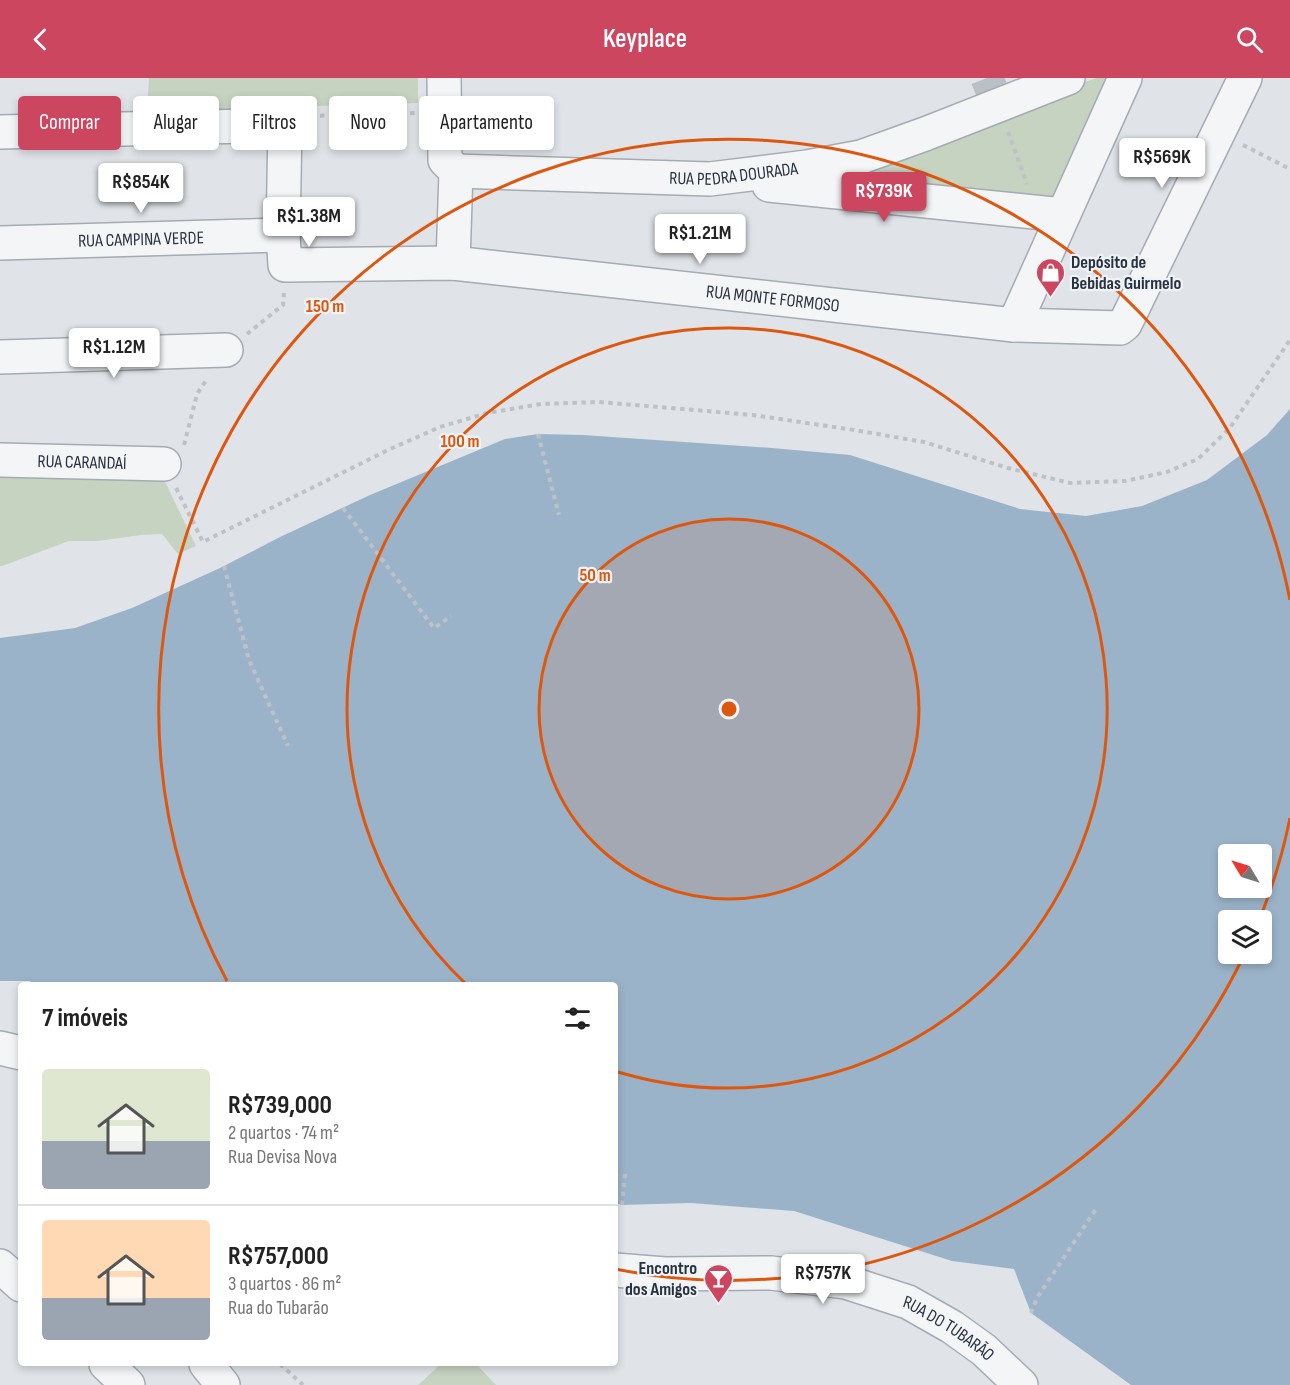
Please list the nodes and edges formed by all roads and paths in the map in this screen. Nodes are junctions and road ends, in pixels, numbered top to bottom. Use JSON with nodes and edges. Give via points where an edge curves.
{"nodes":[{"id":1,"x":444,"y":78,"type":"edge"},
{"id":2,"x":1068,"y":78,"type":"edge"},
{"id":3,"x":1125,"y":78,"type":"edge"},
{"id":4,"x":1245,"y":78,"type":"edge"},
{"id":5,"x":445,"y":96,"type":"edge"},
{"id":6,"x":998,"y":106,"type":"junction"},
{"id":7,"x":419,"y":113,"type":"edge"},
{"id":8,"x":317,"y":115,"type":"edge"},
{"id":9,"x":231,"y":126,"type":"edge"},
{"id":10,"x":0,"y":132,"type":"edge"},
{"id":11,"x":1218,"y":133,"type":"junction"},
{"id":12,"x":285,"y":150,"type":"edge"},
{"id":13,"x":445,"y":150,"type":"edge"},
{"id":14,"x":1290,"y":169,"type":"edge"},
{"id":15,"x":456,"y":171,"type":"junction"},
{"id":16,"x":710,"y":179,"type":"junction"},
{"id":17,"x":1050,"y":214,"type":"junction"},
{"id":18,"x":283,"y":235,"type":"junction"},
{"id":19,"x":0,"y":243,"type":"edge"},
{"id":20,"x":453,"y":263,"type":"junction"},
{"id":21,"x":1014,"y":325,"type":"junction"},
{"id":22,"x":1290,"y":340,"type":"edge"},
{"id":23,"x":226,"y":350,"type":"dead end"},
{"id":24,"x":0,"y":357,"type":"edge"},
{"id":25,"x":538,"y":434,"type":"dead end"},
{"id":26,"x":0,"y":460,"type":"edge"},
{"id":27,"x":164,"y":464,"type":"joint"},
{"id":28,"x":343,"y":508,"type":"dead end"},
{"id":29,"x":559,"y":515,"type":"dead end"},
{"id":30,"x":224,"y":566,"type":"dead end"},
{"id":31,"x":451,"y":616,"type":"dead end"},
{"id":32,"x":288,"y":746,"type":"dead end"},
{"id":33,"x":0,"y":1048,"type":"edge"},
{"id":34,"x":18,"y":1052,"type":"edge"},
{"id":35,"x":625,"y":1174,"type":"dead end"},
{"id":36,"x":622,"y":1205,"type":"dead end"},
{"id":37,"x":1096,"y":1209,"type":"dead end"},
{"id":38,"x":0,"y":1266,"type":"edge"},
{"id":39,"x":618,"y":1270,"type":"edge"},
{"id":40,"x":18,"y":1282,"type":"edge"},
{"id":41,"x":1031,"y":1313,"type":"dead end"},
{"id":42,"x":108,"y":1366,"type":"edge"},
{"id":43,"x":208,"y":1366,"type":"edge"},
{"id":44,"x":282,"y":1366,"type":"edge"},
{"id":45,"x":1018,"y":1384,"type":"edge"},
{"id":46,"x":128,"y":1385,"type":"edge"},
{"id":47,"x":223,"y":1385,"type":"edge"},
{"id":48,"x":303,"y":1385,"type":"edge"}],
"edges":[{"from":1,"to":5,"type":"street"},
{"from":2,"to":6,"type":"street","name":"RUA PEDRA DOURADA"},
{"from":3,"to":17,"type":"street"},
{"from":4,"to":11,"type":"street","name":"RUA MONTE FORMOSO"},
{"from":6,"to":16,"type":"street","name":"RUA PEDRA DOURADA","via":[[861,157]]},
{"from":6,"to":17,"type":"path"},
{"from":7,"to":8,"type":"path"},
{"from":9,"to":10,"type":"street"},
{"from":11,"to":14,"type":"path"},
{"from":11,"to":21,"type":"street","name":"RUA MONTE FORMOSO","via":[[1123,326]]},
{"from":12,"to":18,"type":"street","name":"RUA MONTE FORMOSO"},
{"from":13,"to":15,"type":"street","via":[[445,160]]},
{"from":15,"to":16,"type":"street","name":"RUA PEDRA DOURADA"},
{"from":15,"to":20,"type":"street"},
{"from":16,"to":17,"type":"street"},
{"from":17,"to":21,"type":"street"},
{"from":18,"to":19,"type":"street","name":"RUA CAMPINA VERDE"},
{"from":18,"to":20,"type":"street","name":"RUA MONTE FORMOSO","via":[[285,265]]},
{"from":20,"to":21,"type":"street","name":"RUA MONTE FORMOSO"},
{"from":22,"to":27,"type":"path","via":[[1229,429],[1198,459],[1167,472],[1125,481],[1070,483],[924,442],[764,417],[600,402],[541,404],[440,427],[203,542]]},
{"from":23,"to":24,"type":"street"},
{"from":25,"to":29,"type":"path"},
{"from":26,"to":27,"type":"street","name":"RUA CARANDAÍ"},
{"from":28,"to":31,"type":"path","via":[[434,628]]},
{"from":30,"to":32,"type":"path","via":[[249,660]]},
{"from":33,"to":34,"type":"street"},
{"from":35,"to":36,"type":"path"},
{"from":37,"to":41,"type":"path"},
{"from":38,"to":40,"type":"street"},
{"from":39,"to":45,"type":"street","name":"RUA DO TUBARÃO","via":[[665,1274],[771,1272],[846,1282],[908,1302],[952,1327],[984,1350]]},
{"from":42,"to":46,"type":"street"},
{"from":43,"to":47,"type":"street"},
{"from":44,"to":48,"type":"path"}]}
